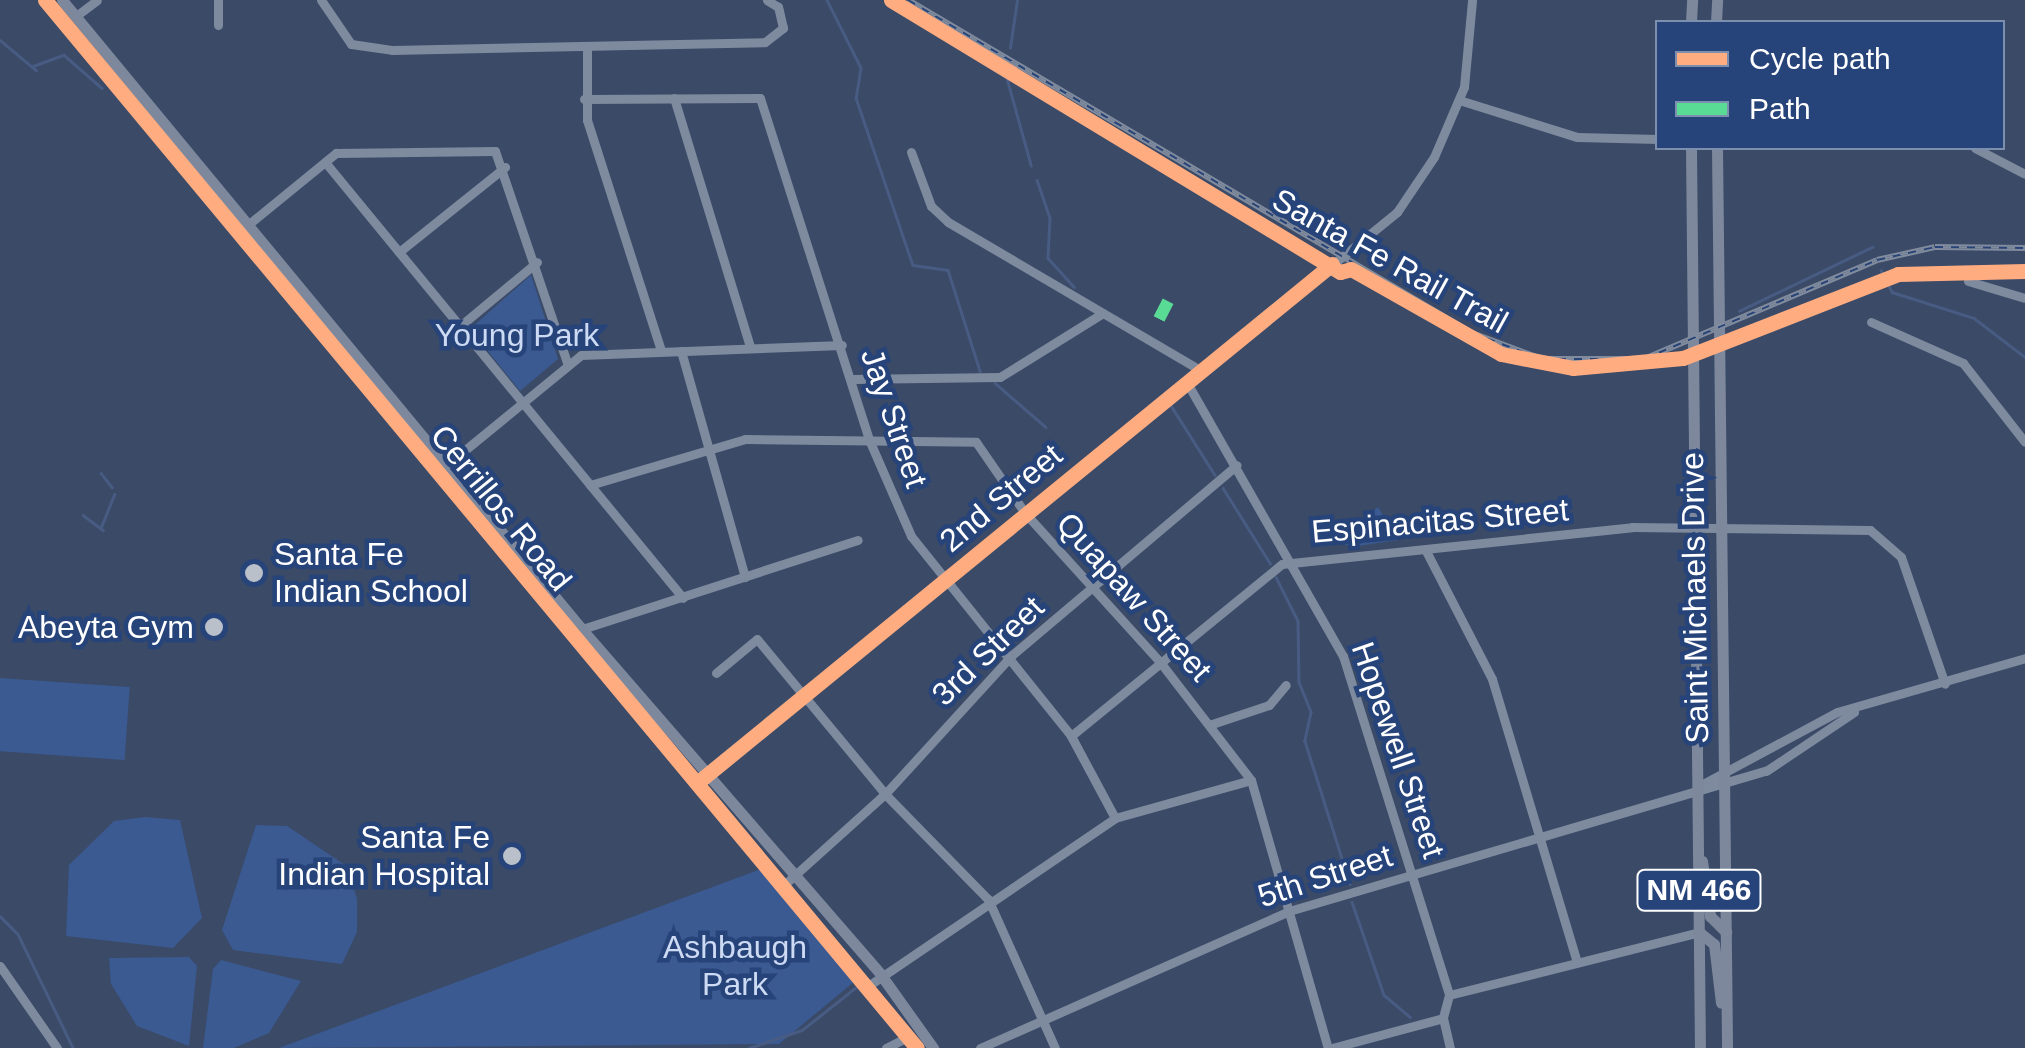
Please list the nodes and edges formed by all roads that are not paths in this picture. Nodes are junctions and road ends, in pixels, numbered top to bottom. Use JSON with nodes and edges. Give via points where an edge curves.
{"nodes":[{"id":1,"x":45,"y":0,"type":"edge"},
{"id":2,"x":62,"y":0,"type":"edge"},
{"id":3,"x":97,"y":0,"type":"edge"},
{"id":4,"x":218,"y":0,"type":"edge"},
{"id":5,"x":321,"y":0,"type":"edge"},
{"id":6,"x":767,"y":0,"type":"edge"},
{"id":7,"x":1472,"y":0,"type":"edge"},
{"id":8,"x":76,"y":16,"type":"junction"},
{"id":9,"x":218,"y":25,"type":"dead end"},
{"id":10,"x":587,"y":46,"type":"junction"},
{"id":11,"x":674,"y":98,"type":"junction"},
{"id":12,"x":584,"y":99,"type":"junction"},
{"id":13,"x":1459,"y":100,"type":"junction"},
{"id":14,"x":1655,"y":139,"type":"edge"},
{"id":15,"x":1690,"y":150,"type":"edge"},
{"id":16,"x":1717,"y":150,"type":"edge"},
{"id":17,"x":1979,"y":150,"type":"edge"},
{"id":18,"x":912,"y":152,"type":"dead end"},
{"id":19,"x":325,"y":162,"type":"junction"},
{"id":20,"x":505,"y":166,"type":"junction"},
{"id":21,"x":2025,"y":174,"type":"edge"},
{"id":22,"x":243,"y":229,"type":"junction"},
{"id":23,"x":399,"y":252,"type":"junction"},
{"id":24,"x":537,"y":262,"type":"junction"},
{"id":25,"x":1968,"y":281,"type":"dead end"},
{"id":26,"x":2025,"y":298,"type":"edge"},
{"id":27,"x":1103,"y":313,"type":"junction"},
{"id":28,"x":1871,"y":322,"type":"dead end"},
{"id":29,"x":460,"y":326,"type":"junction"},
{"id":30,"x":842,"y":345,"type":"junction"},
{"id":31,"x":750,"y":347,"type":"junction"},
{"id":32,"x":661,"y":351,"type":"junction"},
{"id":33,"x":681,"y":351,"type":"junction"},
{"id":34,"x":567,"y":362,"type":"junction"},
{"id":35,"x":1200,"y":370,"type":"junction"},
{"id":36,"x":852,"y":379,"type":"junction"},
{"id":37,"x":1186,"y":381,"type":"junction"},
{"id":38,"x":522,"y":401,"type":"junction"},
{"id":39,"x":870,"y":442,"type":"junction"},
{"id":40,"x":2025,"y":442,"type":"edge"},
{"id":41,"x":708,"y":450,"type":"junction"},
{"id":42,"x":1236,"y":465,"type":"junction"},
{"id":43,"x":442,"y":468,"type":"junction"},
{"id":44,"x":590,"y":485,"type":"junction"},
{"id":45,"x":1025,"y":513,"type":"junction"},
{"id":46,"x":1695,"y":527,"type":"junction"},
{"id":47,"x":1720,"y":530,"type":"junction"},
{"id":48,"x":858,"y":540,"type":"dead end"},
{"id":49,"x":1426,"y":550,"type":"junction"},
{"id":50,"x":1292,"y":561,"type":"junction"},
{"id":51,"x":744,"y":577,"type":"junction"},
{"id":52,"x":945,"y":581,"type":"junction"},
{"id":53,"x":1095,"y":587,"type":"junction"},
{"id":54,"x":682,"y":598,"type":"junction"},
{"id":55,"x":575,"y":631,"type":"junction"},
{"id":56,"x":1012,"y":655,"type":"junction"},
{"id":57,"x":2025,"y":658,"type":"edge"},
{"id":58,"x":1160,"y":662,"type":"junction"},
{"id":59,"x":716,"y":673,"type":"dead end"},
{"id":60,"x":1944,"y":684,"type":"junction"},
{"id":61,"x":1286,"y":685,"type":"dead end"},
{"id":62,"x":803,"y":696,"type":"junction"},
{"id":63,"x":1854,"y":712,"type":"junction"},
{"id":64,"x":1212,"y":724,"type":"junction"},
{"id":65,"x":1072,"y":736,"type":"junction"},
{"id":66,"x":1724,"y":767,"type":"junction"},
{"id":67,"x":702,"y":779,"type":"junction"},
{"id":68,"x":1251,"y":780,"type":"junction"},
{"id":69,"x":1724,"y":785,"type":"junction"},
{"id":70,"x":1698,"y":788,"type":"junction"},
{"id":71,"x":885,"y":794,"type":"junction"},
{"id":72,"x":1115,"y":818,"type":"junction"},
{"id":73,"x":1539,"y":837,"type":"junction"},
{"id":74,"x":1698,"y":852,"type":"junction"},
{"id":75,"x":1414,"y":874,"type":"junction"},
{"id":76,"x":790,"y":880,"type":"junction"},
{"id":77,"x":988,"y":899,"type":"junction"},
{"id":78,"x":1289,"y":910,"type":"junction"},
{"id":79,"x":1700,"y":932,"type":"junction"},
{"id":80,"x":1726,"y":932,"type":"junction"},
{"id":81,"x":1577,"y":964,"type":"junction"},
{"id":82,"x":0,"y":966,"type":"edge"},
{"id":83,"x":882,"y":976,"type":"junction"},
{"id":84,"x":870,"y":984,"type":"junction"},
{"id":85,"x":15,"y":995,"type":"junction"},
{"id":86,"x":1450,"y":995,"type":"junction"},
{"id":87,"x":0,"y":1001,"type":"edge"},
{"id":88,"x":1443,"y":1018,"type":"junction"},
{"id":89,"x":1042,"y":1019,"type":"junction"},
{"id":90,"x":1726,"y":1021,"type":"junction"},
{"id":91,"x":915,"y":1033,"type":"junction"},
{"id":92,"x":56,"y":1048,"type":"edge"},
{"id":93,"x":886,"y":1048,"type":"edge"},
{"id":94,"x":917,"y":1048,"type":"edge"},
{"id":95,"x":933,"y":1048,"type":"edge"},
{"id":96,"x":980,"y":1048,"type":"edge"},
{"id":97,"x":1055,"y":1048,"type":"edge"},
{"id":98,"x":1330,"y":1048,"type":"edge"},
{"id":99,"x":1450,"y":1048,"type":"edge"},
{"id":100,"x":1700,"y":1048,"type":"edge"},
{"id":101,"x":1726,"y":1048,"type":"edge"}],
"edges":[{"from":1,"to":22,"type":"main road","name":"Cerrillos Road"},
{"from":2,"to":8,"type":"main road","name":"Cerrillos Road"},
{"from":3,"to":8,"type":"street"},
{"from":4,"to":9,"type":"street"},
{"from":5,"to":10,"type":"street","via":[[338,32],[372,50]]},
{"from":6,"to":10,"type":"street","via":[[778,6],[783,28],[765,42]]},
{"from":7,"to":13,"type":"street","name":"2nd Street"},
{"from":8,"to":22,"type":"main road","name":"Cerrillos Road"},
{"from":10,"to":12,"type":"street"},
{"from":11,"to":12,"type":"street"},
{"from":11,"to":30,"type":"street","name":"Jay Street","via":[[760,98]]},
{"from":11,"to":31,"type":"street"},
{"from":12,"to":32,"type":"street"},
{"from":13,"to":14,"type":"street","via":[[1577,137]]},
{"from":13,"to":35,"type":"street","name":"2nd Street","via":[[1419,184],[1341,257]]},
{"from":15,"to":46,"type":"main road","name":"Saint Michaels Drive","number":"NM 466"},
{"from":16,"to":47,"type":"main road","name":"Saint Michaels Drive","number":"NM 466"},
{"from":17,"to":21,"type":"street"},
{"from":18,"to":27,"type":"street","via":[[931,206],[948,222]]},
{"from":19,"to":20,"type":"street","via":[[336,153],[495,151]]},
{"from":19,"to":22,"type":"street"},
{"from":19,"to":23,"type":"street"},
{"from":20,"to":23,"type":"street"},
{"from":20,"to":24,"type":"street"},
{"from":22,"to":43,"type":"main road","name":"Cerrillos Road"},
{"from":23,"to":29,"type":"street"},
{"from":24,"to":29,"type":"street"},
{"from":24,"to":34,"type":"street"},
{"from":25,"to":26,"type":"street"},
{"from":27,"to":35,"type":"street"},
{"from":27,"to":36,"type":"street","via":[[1000,377]]},
{"from":28,"to":40,"type":"street","via":[[1912,334],[1963,364]]},
{"from":29,"to":38,"type":"street"},
{"from":30,"to":31,"type":"street"},
{"from":30,"to":36,"type":"street","name":"Jay Street"},
{"from":31,"to":33,"type":"street"},
{"from":32,"to":33,"type":"street"},
{"from":32,"to":34,"type":"street"},
{"from":33,"to":41,"type":"street"},
{"from":34,"to":38,"type":"street"},
{"from":35,"to":37,"type":"street","name":"2nd Street"},
{"from":36,"to":39,"type":"street","name":"Jay Street"},
{"from":37,"to":42,"type":"street","name":"Hopewell Street"},
{"from":37,"to":45,"type":"street","name":"2nd Street"},
{"from":38,"to":43,"type":"street"},
{"from":38,"to":44,"type":"street"},
{"from":39,"to":41,"type":"street","name":"Quapaw Street","via":[[745,440]]},
{"from":39,"to":45,"type":"street","name":"Quapaw Street","via":[[970,439]]},
{"from":39,"to":52,"type":"street","name":"Jay Street","via":[[911,536]]},
{"from":41,"to":44,"type":"street","name":"Quapaw Street"},
{"from":41,"to":51,"type":"street"},
{"from":42,"to":50,"type":"street","name":"Hopewell Street"},
{"from":42,"to":53,"type":"street","name":"3rd Street"},
{"from":43,"to":55,"type":"main road","name":"Cerrillos Road"},
{"from":44,"to":54,"type":"street"},
{"from":45,"to":52,"type":"street","name":"2nd Street"},
{"from":45,"to":53,"type":"street","name":"Quapaw Street"},
{"from":46,"to":47,"type":"street","name":"Espinacitas Street"},
{"from":46,"to":49,"type":"street","name":"Espinacitas Street"},
{"from":46,"to":70,"type":"main road","name":"Saint Michaels Drive","number":"NM 466"},
{"from":47,"to":60,"type":"street","name":"Espinacitas Street","via":[[1870,530],[1901,557]]},
{"from":47,"to":66,"type":"main road","name":"Saint Michaels Drive","number":"NM 466"},
{"from":48,"to":51,"type":"street"},
{"from":49,"to":50,"type":"street","name":"Espinacitas Street"},
{"from":49,"to":73,"type":"street","via":[[1488,670]]},
{"from":50,"to":58,"type":"street","name":"Espinacitas Street"},
{"from":50,"to":75,"type":"street","name":"Hopewell Street","via":[[1349,670]]},
{"from":51,"to":54,"type":"street"},
{"from":52,"to":56,"type":"street","name":"Jay Street"},
{"from":52,"to":62,"type":"street","name":"2nd Street"},
{"from":53,"to":56,"type":"street","name":"3rd Street"},
{"from":53,"to":58,"type":"street","name":"Quapaw Street"},
{"from":54,"to":55,"type":"street"},
{"from":55,"to":67,"type":"main road","name":"Cerrillos Road"},
{"from":56,"to":65,"type":"street","name":"Jay Street"},
{"from":56,"to":71,"type":"street","name":"3rd Street"},
{"from":57,"to":60,"type":"street","name":"5th Street"},
{"from":58,"to":64,"type":"street","name":"Quapaw Street"},
{"from":58,"to":65,"type":"street","name":"Espinacitas Street"},
{"from":59,"to":62,"type":"street","via":[[757,639]]},
{"from":60,"to":63,"type":"street","name":"5th Street"},
{"from":61,"to":64,"type":"street","via":[[1269,705]]},
{"from":62,"to":67,"type":"street","name":"2nd Street"},
{"from":62,"to":71,"type":"street"},
{"from":63,"to":66,"type":"street","name":"5th Street","via":[[1837,712],[1779,749]]},
{"from":63,"to":69,"type":"street","name":"5th Street","via":[[1788,762]]},
{"from":64,"to":68,"type":"street","name":"Quapaw Street"},
{"from":65,"to":72,"type":"street","name":"Jay Street"},
{"from":66,"to":69,"type":"main road","name":"Saint Michaels Drive","number":"NM 466"},
{"from":66,"to":70,"type":"street","name":"5th Street"},
{"from":67,"to":76,"type":"main road","name":"Cerrillos Road"},
{"from":68,"to":72,"type":"street"},
{"from":68,"to":78,"type":"street","name":"Quapaw Street"},
{"from":69,"to":70,"type":"street","name":"5th Street"},
{"from":69,"to":80,"type":"main road","name":"Saint Michaels Drive","number":"NM 466"},
{"from":70,"to":73,"type":"street","name":"5th Street"},
{"from":70,"to":74,"type":"main road","name":"Saint Michaels Drive","number":"NM 466"},
{"from":71,"to":76,"type":"street","name":"3rd Street"},
{"from":71,"to":77,"type":"street"},
{"from":72,"to":77,"type":"street"},
{"from":73,"to":75,"type":"street","name":"5th Street"},
{"from":73,"to":81,"type":"street"},
{"from":74,"to":79,"type":"main road","name":"Saint Michaels Drive","number":"NM 466"},
{"from":74,"to":80,"type":"main road","via":[[1710,879],[1710,916]]},
{"from":75,"to":78,"type":"street","name":"5th Street"},
{"from":75,"to":86,"type":"street","name":"Hopewell Street"},
{"from":76,"to":83,"type":"main road","name":"Cerrillos Road"},
{"from":76,"to":84,"type":"main road","name":"Cerrillos Road"},
{"from":77,"to":83,"type":"street"},
{"from":77,"to":89,"type":"street"},
{"from":78,"to":89,"type":"street","name":"5th Street"},
{"from":78,"to":98,"type":"street","name":"Quapaw Street"},
{"from":79,"to":81,"type":"street"},
{"from":79,"to":90,"type":"main road","via":[[1714,944]]},
{"from":79,"to":100,"type":"main road","name":"Saint Michaels Drive","number":"NM 466"},
{"from":80,"to":90,"type":"main road","name":"Saint Michaels Drive","number":"NM 466"},
{"from":81,"to":86,"type":"street"},
{"from":82,"to":85,"type":"street"},
{"from":83,"to":84,"type":"street"},
{"from":83,"to":91,"type":"main road","name":"Cerrillos Road"},
{"from":84,"to":91,"type":"main road","name":"Cerrillos Road"},
{"from":85,"to":87,"type":"street"},
{"from":85,"to":92,"type":"street"},
{"from":86,"to":88,"type":"street"},
{"from":88,"to":98,"type":"street"},
{"from":88,"to":99,"type":"street"},
{"from":89,"to":96,"type":"street","name":"5th Street"},
{"from":89,"to":97,"type":"street"},
{"from":90,"to":101,"type":"main road","name":"Saint Michaels Drive","number":"NM 466"},
{"from":91,"to":93,"type":"street"},
{"from":91,"to":94,"type":"main road","name":"Cerrillos Road"},
{"from":91,"to":95,"type":"main road","name":"Cerrillos Road"}]}
